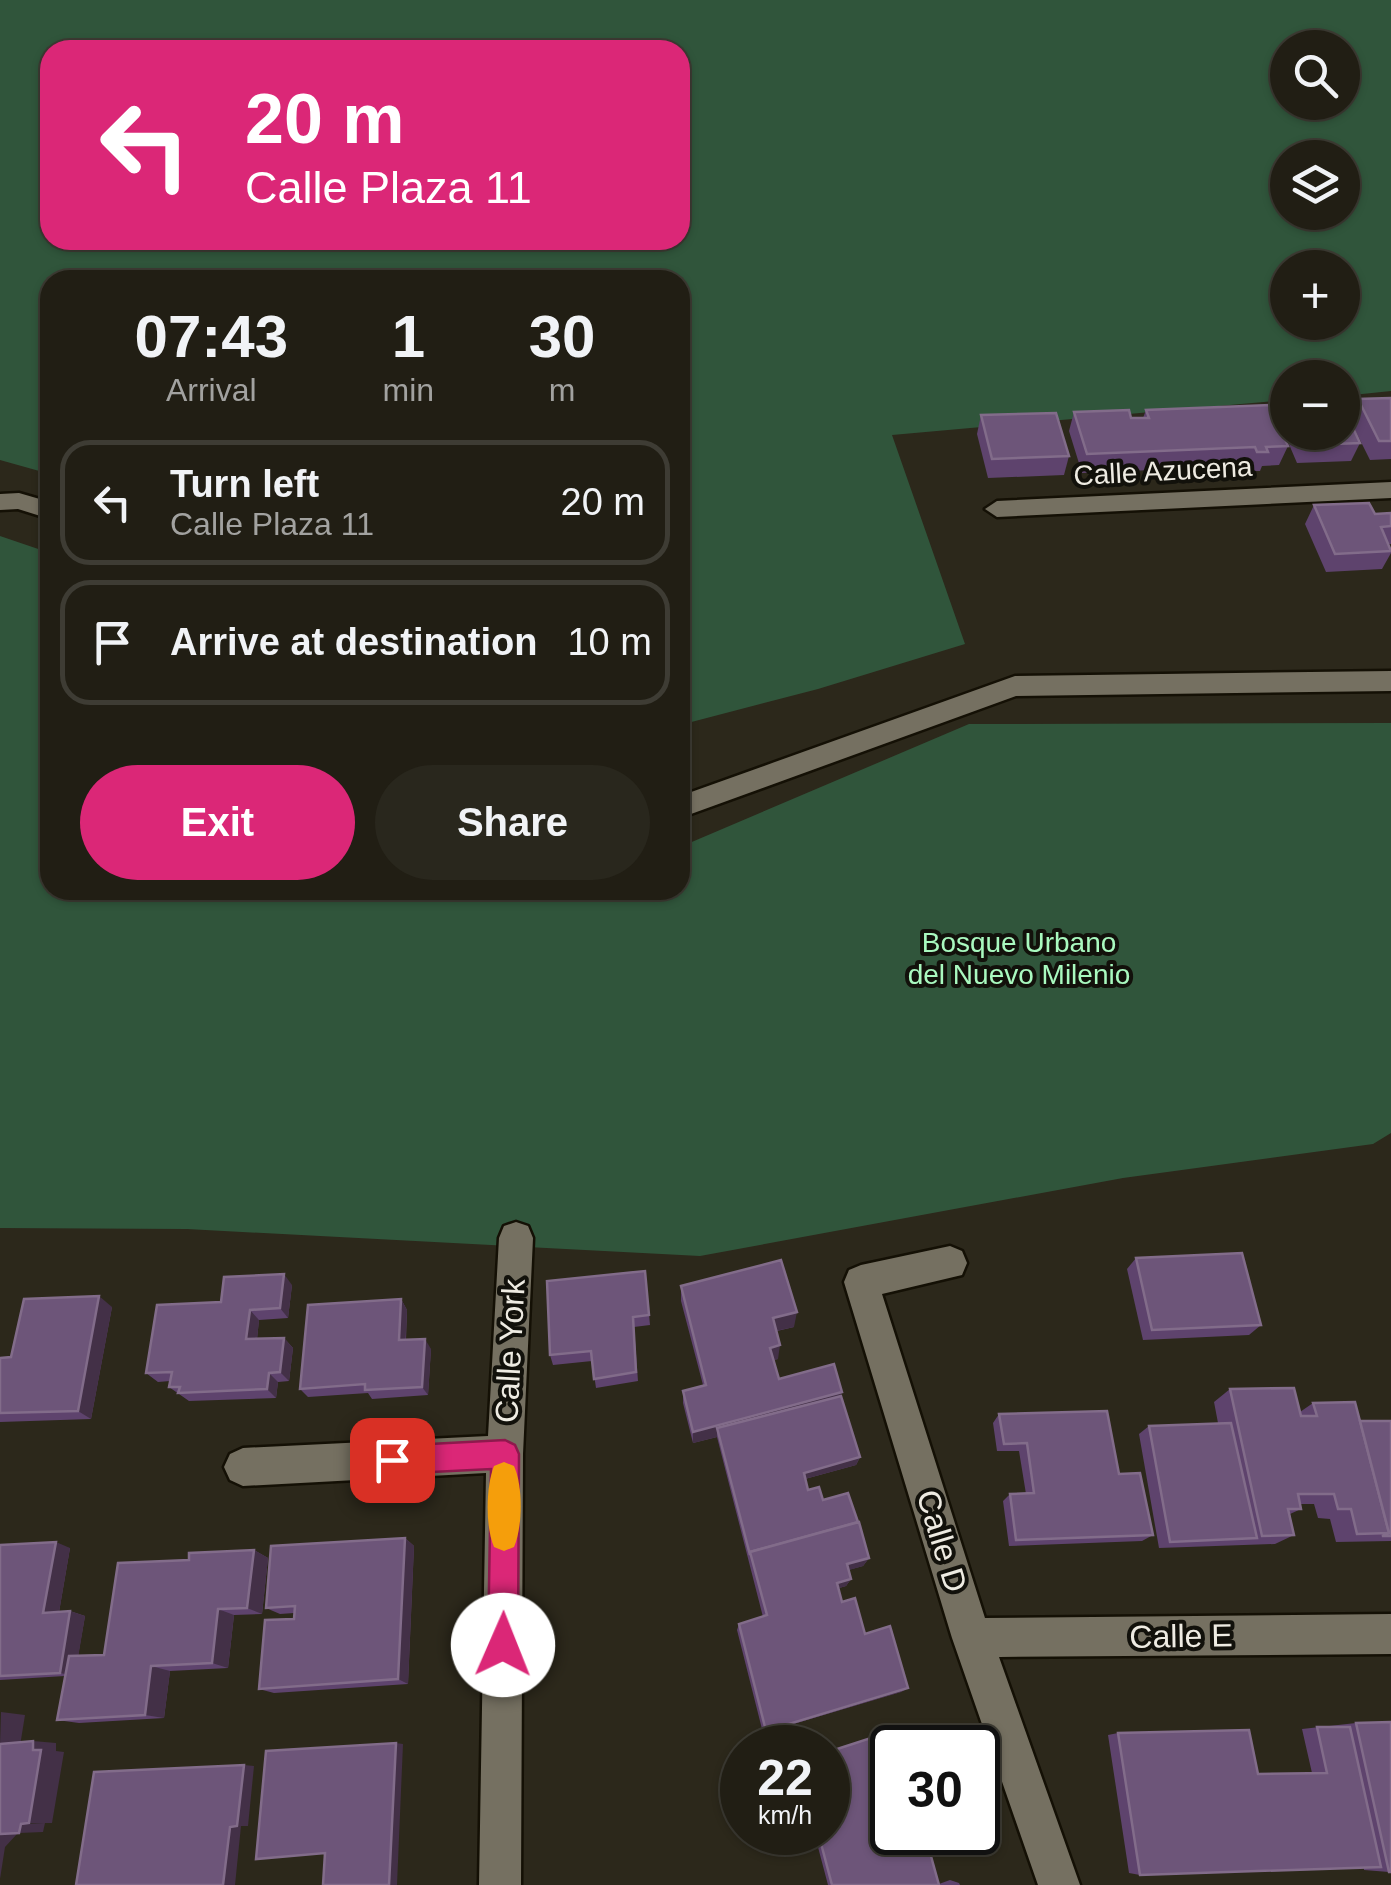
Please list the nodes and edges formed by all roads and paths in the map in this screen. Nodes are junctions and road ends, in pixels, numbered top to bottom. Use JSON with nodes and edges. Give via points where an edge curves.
{"nodes":[{"id":1,"x":1391,"y":490,"type":"edge"},
{"id":2,"x":0,"y":502,"type":"edge"},
{"id":3,"x":40,"y":507,"type":"edge"},
{"id":4,"x":1038,"y":507,"type":"junction"},
{"id":5,"x":997,"y":508,"type":"dead end"},
{"id":6,"x":1048,"y":537,"type":"dead end"},
{"id":7,"x":1391,"y":681,"type":"edge"},
{"id":8,"x":690,"y":803,"type":"edge"},
{"id":9,"x":516,"y":1238,"type":"dead end"},
{"id":10,"x":950,"y":1264,"type":"dead end"},
{"id":11,"x":505,"y":1454,"type":"junction"},
{"id":12,"x":243,"y":1467,"type":"dead end"},
{"id":13,"x":1391,"y":1634,"type":"edge"},
{"id":14,"x":972,"y":1638,"type":"junction"},
{"id":15,"x":500,"y":1885,"type":"edge"},
{"id":16,"x":1059,"y":1885,"type":"edge"}],
"edges":[{"from":1,"to":4,"type":"street","name":"Calle Azucena"},
{"from":2,"to":3,"type":"street"},
{"from":4,"to":5,"type":"street","name":"Calle Azucena"},
{"from":4,"to":6,"type":"street"},
{"from":7,"to":8,"type":"street","via":[[1015,686]]},
{"from":9,"to":11,"type":"street","name":"Calle York"},
{"from":10,"to":14,"type":"street","name":"Calle D","via":[[860,1282]]},
{"from":11,"to":12,"type":"street"},
{"from":11,"to":15,"type":"street","name":"Calle York"},
{"from":13,"to":14,"type":"street","name":"Calle E"},
{"from":14,"to":16,"type":"street","name":"Calle D"}]}
